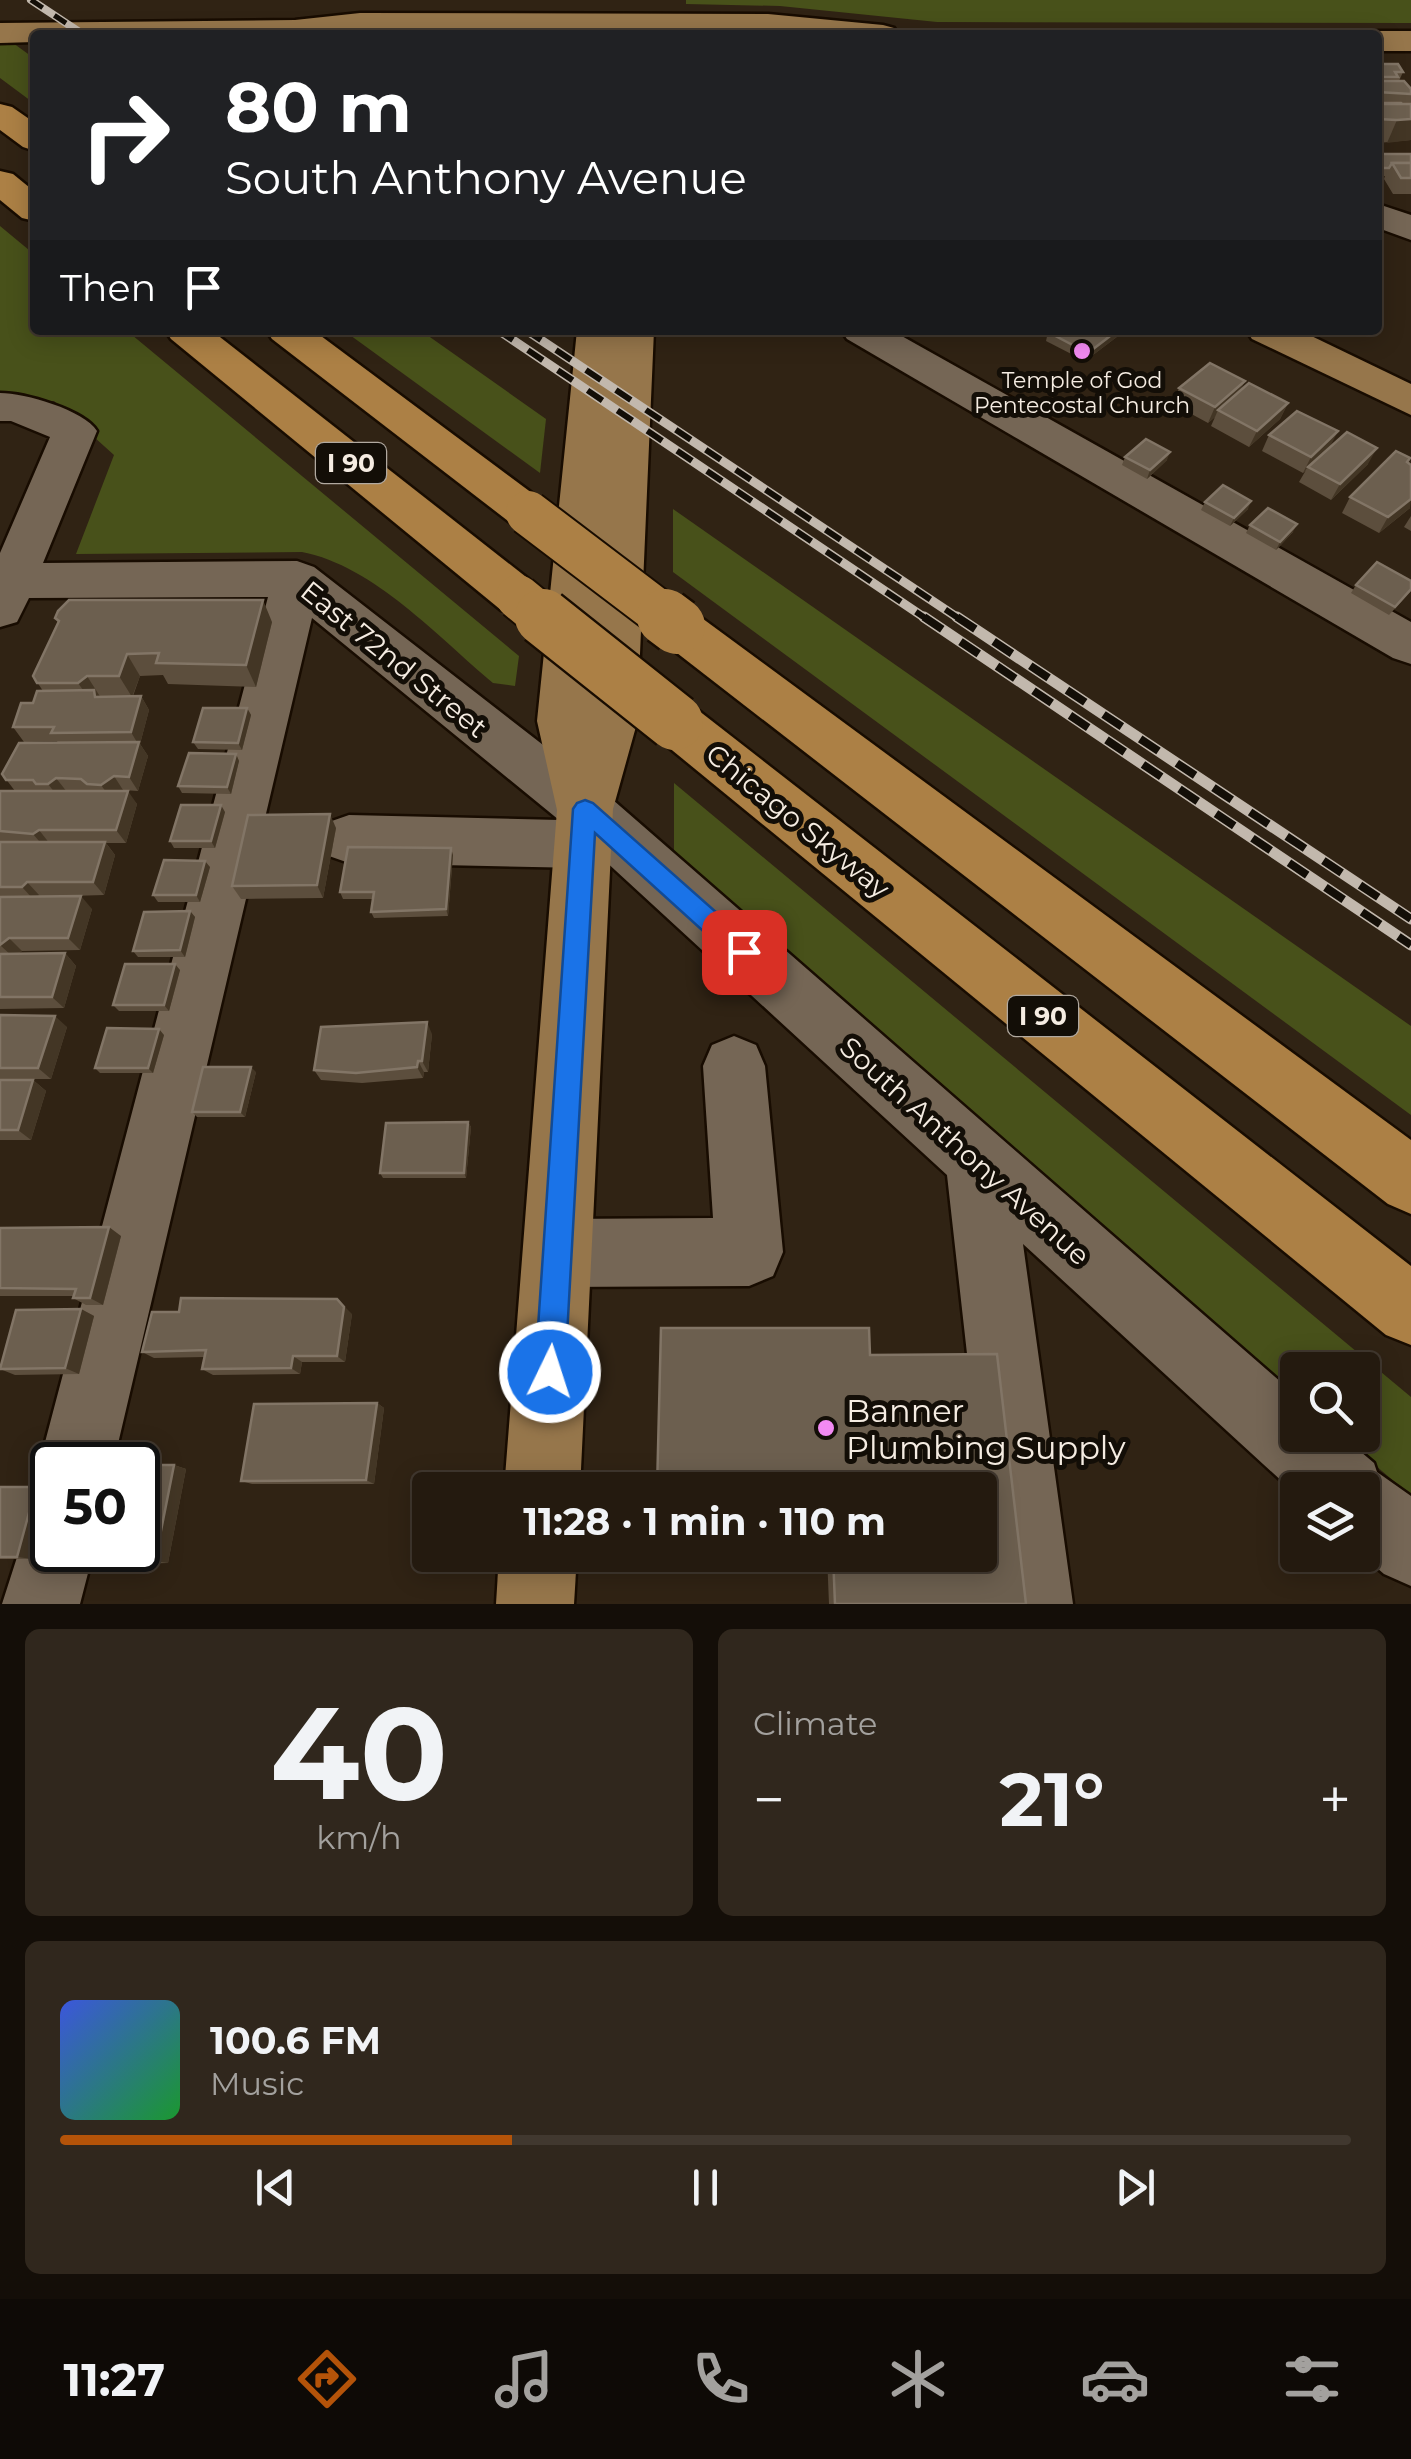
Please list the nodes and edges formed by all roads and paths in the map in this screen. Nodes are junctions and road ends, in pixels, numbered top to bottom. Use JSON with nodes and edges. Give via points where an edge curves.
{"nodes":[{"id":1,"x":587,"y":0,"type":"edge"},
{"id":2,"x":0,"y":18,"type":"edge"},
{"id":3,"x":640,"y":23,"type":"edge"},
{"id":4,"x":360,"y":24,"type":"junction"},
{"id":5,"x":295,"y":30,"type":"edge"},
{"id":6,"x":831,"y":30,"type":"edge"},
{"id":7,"x":0,"y":32,"type":"edge"},
{"id":8,"x":30,"y":32,"type":"edge"},
{"id":9,"x":1382,"y":41,"type":"edge"},
{"id":10,"x":1411,"y":41,"type":"edge"},
{"id":11,"x":0,"y":114,"type":"edge"},
{"id":12,"x":30,"y":136,"type":"edge"},
{"id":13,"x":0,"y":182,"type":"edge"},
{"id":14,"x":30,"y":206,"type":"edge"},
{"id":15,"x":1382,"y":217,"type":"edge"},
{"id":16,"x":1411,"y":230,"type":"edge"},
{"id":17,"x":191,"y":335,"type":"edge"},
{"id":18,"x":293,"y":335,"type":"edge"},
{"id":19,"x":596,"y":335,"type":"edge"},
{"id":20,"x":634,"y":335,"type":"edge"},
{"id":21,"x":869,"y":335,"type":"edge"},
{"id":22,"x":1276,"y":335,"type":"edge"},
{"id":23,"x":1411,"y":401,"type":"edge"},
{"id":24,"x":0,"y":407,"type":"edge"},
{"id":25,"x":298,"y":579,"type":"junction"},
{"id":26,"x":4,"y":590,"type":"edge"},
{"id":27,"x":1411,"y":645,"type":"edge"},
{"id":28,"x":584,"y":827,"type":"junction"},
{"id":29,"x":350,"y":839,"type":"dead end"},
{"id":30,"x":734,"y":1066,"type":"dead end"},
{"id":31,"x":979,"y":1165,"type":"junction"},
{"id":32,"x":1411,"y":1180,"type":"edge"},
{"id":33,"x":557,"y":1253,"type":"junction"},
{"id":34,"x":1411,"y":1310,"type":"edge"},
{"id":35,"x":82,"y":1442,"type":"edge"},
{"id":36,"x":543,"y":1472,"type":"edge"},
{"id":37,"x":1327,"y":1472,"type":"edge"},
{"id":38,"x":1380,"y":1520,"type":"edge"},
{"id":39,"x":1411,"y":1547,"type":"edge"},
{"id":40,"x":50,"y":1572,"type":"edge"},
{"id":41,"x":537,"y":1572,"type":"edge"},
{"id":42,"x":42,"y":1604,"type":"edge"},
{"id":43,"x":535,"y":1604,"type":"edge"},
{"id":44,"x":1034,"y":1604,"type":"edge"}],
"edges":[{"from":1,"to":3,"type":"main road"},
{"from":2,"to":4,"type":"main road","via":[[298,17]]},
{"from":3,"to":4,"type":"main road"},
{"from":3,"to":6,"type":"main road"},
{"from":4,"to":5,"type":"main road"},
{"from":7,"to":8,"type":"main road"},
{"from":9,"to":10,"type":"main road"},
{"from":11,"to":12,"type":"highway"},
{"from":13,"to":14,"type":"highway"},
{"from":15,"to":16,"type":"street"},
{"from":17,"to":34,"type":"highway","name":"Chicago Skyway","number":"I 90","bridge":true},
{"from":18,"to":32,"type":"highway","number":"I 90","bridge":true},
{"from":19,"to":28,"type":"main road","via":[[563,721]]},
{"from":20,"to":28,"type":"main road","via":[[611,723]]},
{"from":21,"to":27,"type":"street"},
{"from":22,"to":23,"type":"main road"},
{"from":24,"to":26,"type":"street","via":[[75,431]]},
{"from":25,"to":26,"type":"street","name":"East 72nd Street"},
{"from":25,"to":28,"type":"street","name":"East 72nd Street"},
{"from":25,"to":35,"type":"street"},
{"from":28,"to":29,"type":"street"},
{"from":28,"to":31,"type":"street","name":"South Anthony Avenue"},
{"from":28,"to":33,"type":"main road"},
{"from":30,"to":33,"type":"street","via":[[749,1252]]},
{"from":31,"to":37,"type":"street","name":"South Anthony Avenue"},
{"from":31,"to":44,"type":"street"},
{"from":33,"to":36,"type":"main road"},
{"from":38,"to":39,"type":"street"},
{"from":40,"to":42,"type":"street"},
{"from":41,"to":43,"type":"main road"}]}
